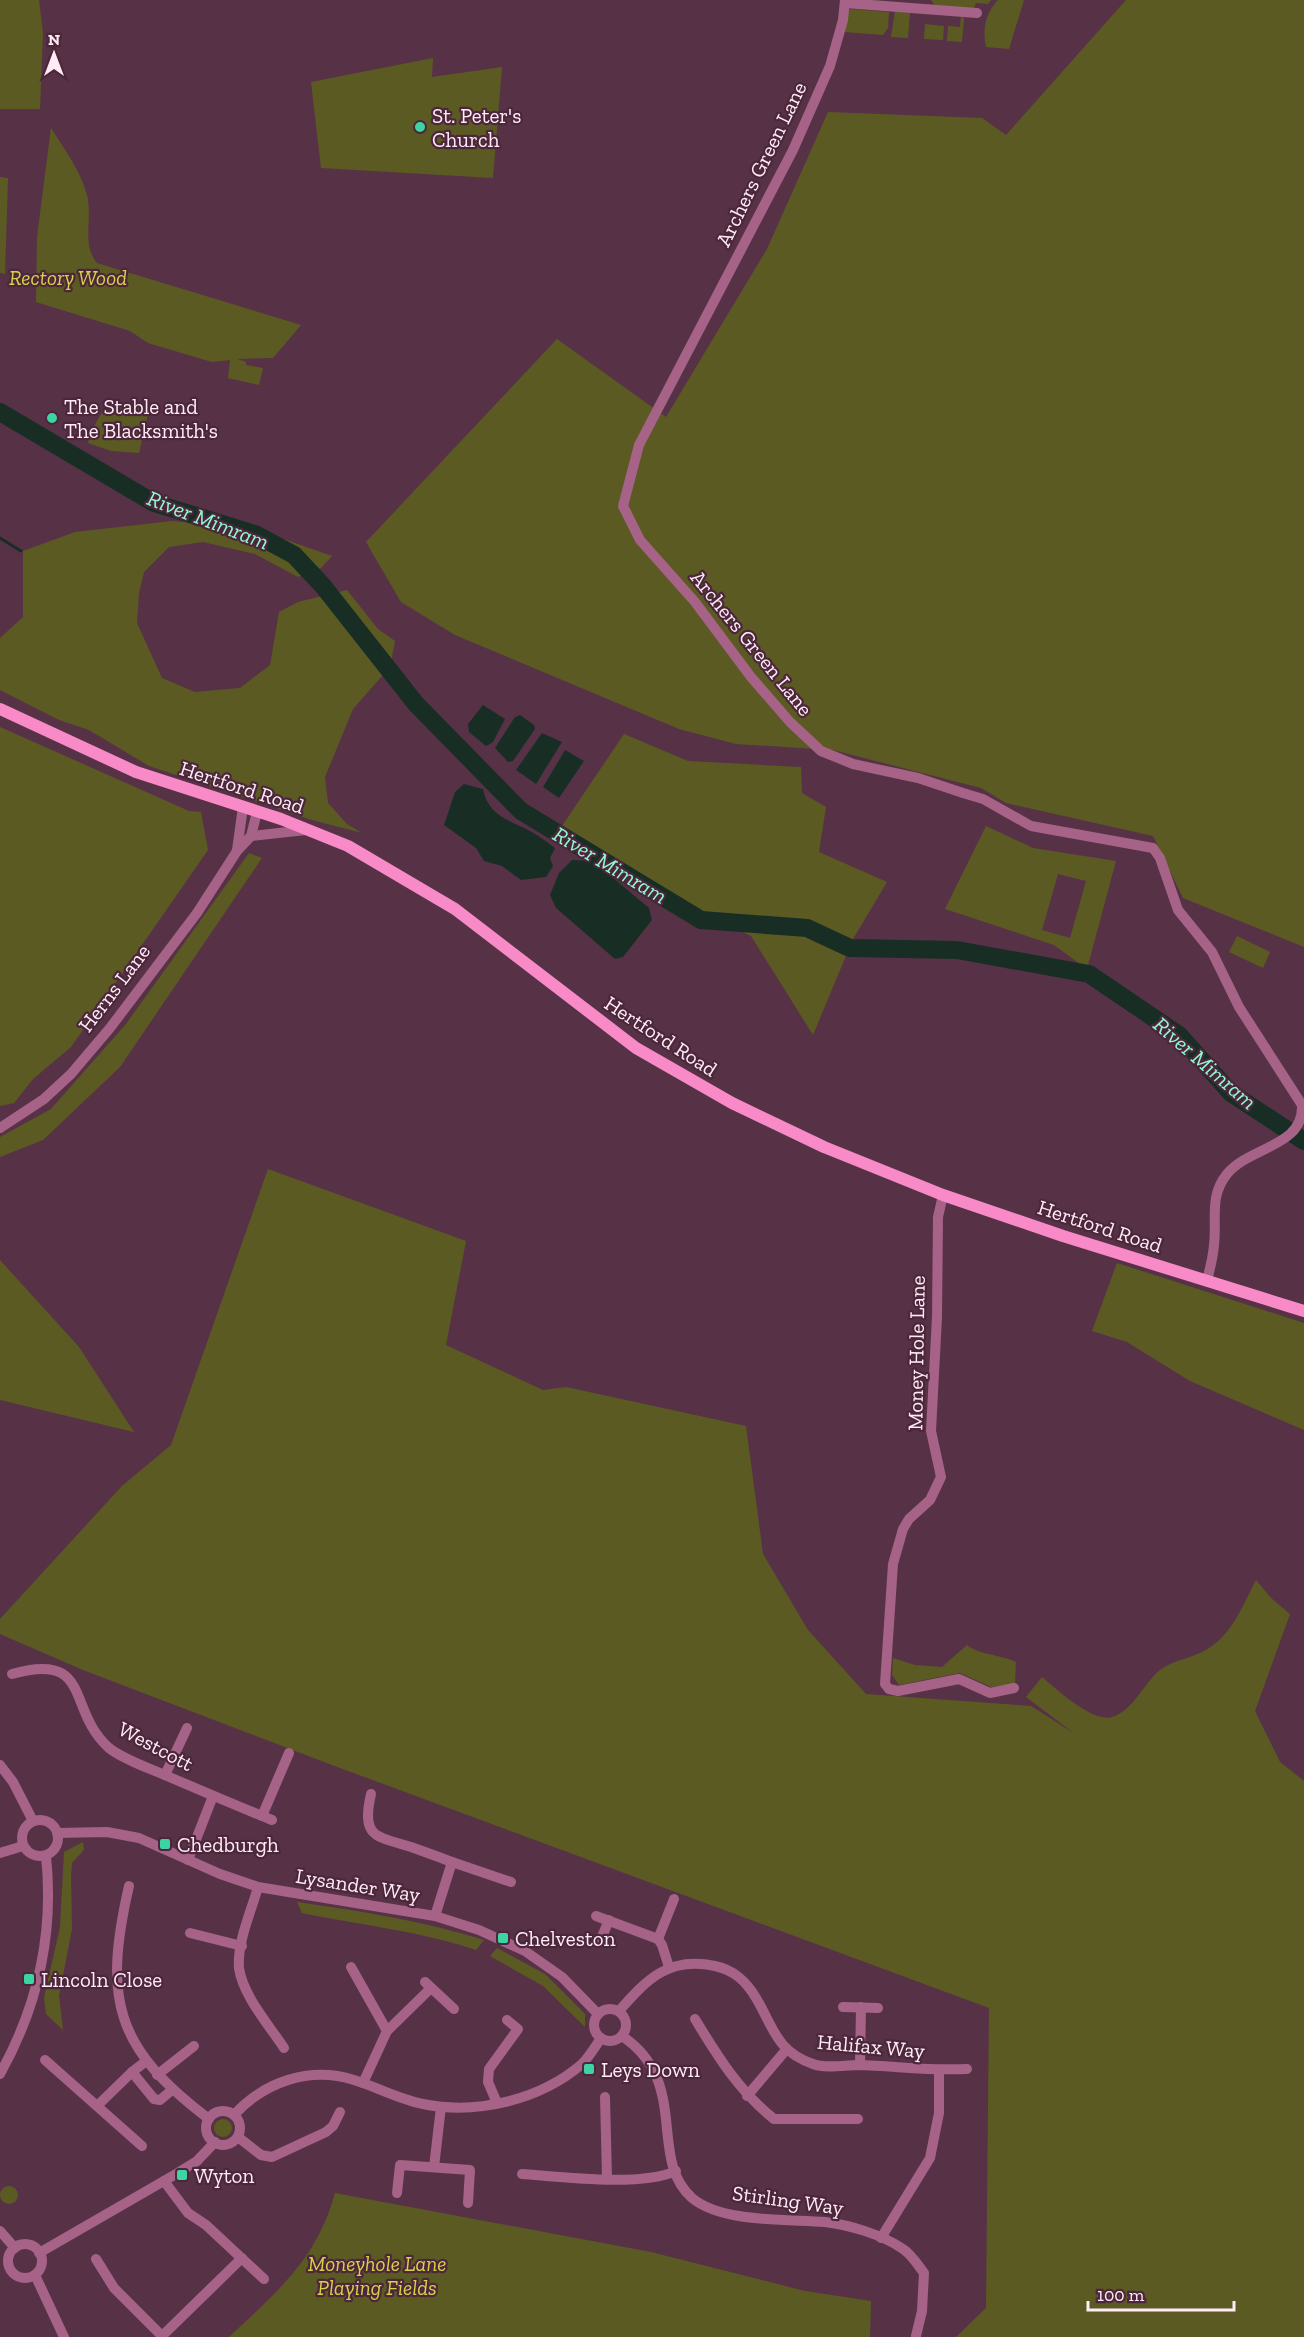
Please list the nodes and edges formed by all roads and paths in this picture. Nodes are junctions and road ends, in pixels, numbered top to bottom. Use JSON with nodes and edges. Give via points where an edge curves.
{"nodes":[{"id":1,"x":845,"y":2,"type":"edge"},
{"id":2,"x":926,"y":5,"type":"edge"},
{"id":3,"x":977,"y":13,"type":"dead end"},
{"id":4,"x":0,"y":709,"type":"edge"},
{"id":5,"x":243,"y":807,"type":"junction"},
{"id":6,"x":257,"y":812,"type":"junction"},
{"id":7,"x":309,"y":830,"type":"junction"},
{"id":8,"x":251,"y":836,"type":"junction"},
{"id":9,"x":237,"y":851,"type":"junction"},
{"id":10,"x":0,"y":1128,"type":"edge"},
{"id":11,"x":943,"y":1195,"type":"junction"},
{"id":12,"x":1207,"y":1281,"type":"junction"},
{"id":13,"x":1304,"y":1311,"type":"edge"},
{"id":14,"x":12,"y":1674,"type":"dead end"},
{"id":15,"x":1014,"y":1688,"type":"dead end"},
{"id":16,"x":187,"y":1728,"type":"dead end"},
{"id":17,"x":289,"y":1753,"type":"dead end"},
{"id":18,"x":0,"y":1765,"type":"edge"},
{"id":19,"x":165,"y":1775,"type":"junction"},
{"id":20,"x":371,"y":1794,"type":"dead end"},
{"id":21,"x":213,"y":1796,"type":"junction"},
{"id":22,"x":33,"y":1821,"type":"junction"},
{"id":23,"x":57,"y":1833,"type":"junction"},
{"id":24,"x":23,"y":1846,"type":"junction"},
{"id":25,"x":0,"y":1853,"type":"edge"},
{"id":26,"x":46,"y":1856,"type":"junction"},
{"id":27,"x":188,"y":1860,"type":"junction"},
{"id":28,"x":453,"y":1862,"type":"junction"},
{"id":29,"x":511,"y":1881,"type":"dead end"},
{"id":30,"x":129,"y":1886,"type":"dead end"},
{"id":31,"x":258,"y":1887,"type":"junction"},
{"id":32,"x":674,"y":1899,"type":"dead end"},
{"id":33,"x":435,"y":1916,"type":"junction"},
{"id":34,"x":596,"y":1916,"type":"dead end"},
{"id":35,"x":609,"y":1920,"type":"junction"},
{"id":36,"x":190,"y":1933,"type":"dead end"},
{"id":37,"x":601,"y":1939,"type":"dead end"},
{"id":38,"x":658,"y":1939,"type":"junction"},
{"id":39,"x":242,"y":1946,"type":"junction"},
{"id":40,"x":351,"y":1967,"type":"dead end"},
{"id":41,"x":669,"y":1967,"type":"junction"},
{"id":42,"x":843,"y":2007,"type":"dead end"},
{"id":43,"x":861,"y":2007,"type":"junction"},
{"id":44,"x":878,"y":2008,"type":"dead end"},
{"id":45,"x":454,"y":2009,"type":"dead end"},
{"id":46,"x":619,"y":2011,"type":"junction"},
{"id":47,"x":598,"y":2014,"type":"junction"},
{"id":48,"x":695,"y":2019,"type":"dead end"},
{"id":49,"x":507,"y":2020,"type":"dead end"},
{"id":50,"x":387,"y":2031,"type":"junction"},
{"id":51,"x":622,"y":2036,"type":"junction"},
{"id":52,"x":601,"y":2038,"type":"junction"},
{"id":53,"x":194,"y":2046,"type":"dead end"},
{"id":54,"x":284,"y":2048,"type":"dead end"},
{"id":55,"x":786,"y":2050,"type":"junction"},
{"id":56,"x":45,"y":2060,"type":"dead end"},
{"id":57,"x":146,"y":2062,"type":"junction"},
{"id":58,"x":860,"y":2065,"type":"junction"},
{"id":59,"x":967,"y":2069,"type":"dead end"},
{"id":60,"x":939,"y":2070,"type":"junction"},
{"id":61,"x":132,"y":2072,"type":"junction"},
{"id":62,"x":0,"y":2074,"type":"edge"},
{"id":63,"x":157,"y":2075,"type":"junction"},
{"id":64,"x":363,"y":2083,"type":"junction"},
{"id":65,"x":172,"y":2090,"type":"junction"},
{"id":66,"x":747,"y":2096,"type":"junction"},
{"id":67,"x":605,"y":2097,"type":"dead end"},
{"id":68,"x":497,"y":2103,"type":"junction"},
{"id":69,"x":98,"y":2105,"type":"junction"},
{"id":70,"x":441,"y":2107,"type":"junction"},
{"id":71,"x":340,"y":2112,"type":"dead end"},
{"id":72,"x":234,"y":2115,"type":"junction"},
{"id":73,"x":209,"y":2119,"type":"junction"},
{"id":74,"x":858,"y":2119,"type":"dead end"},
{"id":75,"x":238,"y":2137,"type":"junction"},
{"id":76,"x":214,"y":2142,"type":"junction"},
{"id":77,"x":142,"y":2146,"type":"dead end"},
{"id":78,"x":434,"y":2167,"type":"junction"},
{"id":79,"x":676,"y":2171,"type":"junction"},
{"id":80,"x":522,"y":2174,"type":"dead end"},
{"id":81,"x":607,"y":2178,"type":"junction"},
{"id":82,"x":164,"y":2181,"type":"junction"},
{"id":83,"x":397,"y":2193,"type":"dead end"},
{"id":84,"x":468,"y":2203,"type":"dead end"},
{"id":85,"x":0,"y":2231,"type":"edge"},
{"id":86,"x":881,"y":2238,"type":"junction"},
{"id":87,"x":15,"y":2247,"type":"junction"},
{"id":88,"x":39,"y":2253,"type":"junction"},
{"id":89,"x":242,"y":2258,"type":"junction"},
{"id":90,"x":96,"y":2259,"type":"dead end"},
{"id":91,"x":10,"y":2270,"type":"junction"},
{"id":92,"x":35,"y":2275,"type":"junction"},
{"id":93,"x":0,"y":2278,"type":"edge"},
{"id":94,"x":264,"y":2279,"type":"dead end"},
{"id":95,"x":162,"y":2336,"type":"edge"},
{"id":96,"x":916,"y":2336,"type":"edge"},
{"id":97,"x":64,"y":2337,"type":"edge"}],
"edges":[{"from":1,"to":2,"type":"street"},
{"from":1,"to":12,"type":"street","name":"Archers Green Lane","via":[[833,58],[793,150],[639,445],[623,506],[625,514],[640,540],[695,602],[751,677],[821,751],[853,764],[918,778],[983,800],[1031,826],[1153,848],[1178,910],[1212,952],[1239,1007],[1302,1105],[1301,1123],[1289,1137],[1248,1156],[1221,1184],[1215,1198],[1214,1246]]},
{"from":2,"to":3,"type":"street"},
{"from":4,"to":5,"type":"main road","name":"Hertford Road","via":[[135,772]]},
{"from":5,"to":6,"type":"main road","name":"Hertford Road"},
{"from":5,"to":9,"type":"street","name":"Herns Lane"},
{"from":6,"to":7,"type":"main road","name":"Hertford Road"},
{"from":6,"to":8,"type":"street","name":"Herns Lane"},
{"from":7,"to":8,"type":"street"},
{"from":7,"to":11,"type":"main road","name":"Hertford Road","via":[[376,862],[455,909],[636,1048],[732,1103],[824,1147]]},
{"from":8,"to":9,"type":"street","name":"Herns Lane"},
{"from":9,"to":10,"type":"street","name":"Herns Lane","via":[[197,913],[71,1074],[44,1099]]},
{"from":11,"to":12,"type":"main road","name":"Hertford Road"},
{"from":11,"to":15,"type":"street","name":"Money Hole Lane","via":[[938,1217],[931,1431],[940,1477],[930,1500],[903,1529],[893,1564],[885,1684],[898,1691],[959,1679],[990,1693]]},
{"from":12,"to":13,"type":"main road","name":"Hertford Road"},
{"from":14,"to":19,"type":"street","name":"Westcott","via":[[43,1667],[63,1673],[72,1682],[91,1725],[110,1748]]},
{"from":16,"to":19,"type":"street"},
{"from":17,"to":21,"type":"street","via":[[267,1818]]},
{"from":18,"to":22,"type":"street"},
{"from":19,"to":21,"type":"street","name":"Westcott"},
{"from":20,"to":28,"type":"street","via":[[370,1829],[380,1839]]},
{"from":21,"to":27,"type":"street"},
{"from":22,"to":23,"type":"street","via":[[45,1820]]},
{"from":22,"to":24,"type":"street","via":[[21,1834]]},
{"from":23,"to":26,"type":"street","via":[[55,1849]]},
{"from":23,"to":27,"type":"street","name":"Lysander Way","via":[[107,1832],[138,1838]]},
{"from":24,"to":25,"type":"street"},
{"from":24,"to":26,"type":"street","via":[[35,1856]]},
{"from":26,"to":62,"type":"street","via":[[49,1910],[39,1978],[11,2055]]},
{"from":27,"to":31,"type":"street","name":"Lysander Way"},
{"from":28,"to":29,"type":"street"},
{"from":28,"to":33,"type":"street"},
{"from":30,"to":57,"type":"street","via":[[119,1932],[118,1987],[123,2018]]},
{"from":31,"to":33,"type":"street","name":"Lysander Way","via":[[306,1898]]},
{"from":31,"to":39,"type":"street"},
{"from":32,"to":38,"type":"street"},
{"from":33,"to":47,"type":"street","name":"Lysander Way","via":[[525,1951],[562,1977]]},
{"from":34,"to":35,"type":"street"},
{"from":35,"to":37,"type":"street"},
{"from":35,"to":38,"type":"street"},
{"from":36,"to":39,"type":"street"},
{"from":38,"to":41,"type":"street"},
{"from":39,"to":54,"type":"street","via":[[239,1968],[245,1987]]},
{"from":40,"to":50,"type":"street"},
{"from":41,"to":46,"type":"street","name":"Halifax Way","via":[[640,1986]]},
{"from":41,"to":55,"type":"street","name":"Halifax Way","via":[[700,1963],[738,1975],[756,1997]]},
{"from":42,"to":43,"type":"street"},
{"from":43,"to":44,"type":"street"},
{"from":43,"to":58,"type":"street"},
{"from":45,"to":50,"type":"street","via":[[428,1985]]},
{"from":46,"to":47,"type":"street","via":[[605,2009]]},
{"from":46,"to":51,"type":"street","via":[[626,2023]]},
{"from":47,"to":52,"type":"street","via":[[594,2030]]},
{"from":48,"to":66,"type":"street"},
{"from":49,"to":68,"type":"street","via":[[518,2029],[489,2069],[488,2082]]},
{"from":50,"to":64,"type":"street"},
{"from":51,"to":52,"type":"street","via":[[614,2041]]},
{"from":51,"to":79,"type":"street","name":"Stirling Way","via":[[640,2048],[657,2075]]},
{"from":52,"to":68,"type":"street","via":[[583,2063],[560,2080],[527,2096]]},
{"from":53,"to":63,"type":"street"},
{"from":55,"to":58,"type":"street","name":"Halifax Way","via":[[815,2065]]},
{"from":55,"to":66,"type":"street"},
{"from":56,"to":69,"type":"street"},
{"from":57,"to":61,"type":"street"},
{"from":57,"to":63,"type":"street"},
{"from":58,"to":60,"type":"street","name":"Halifax Way"},
{"from":59,"to":60,"type":"street","name":"Halifax Way"},
{"from":60,"to":86,"type":"street","via":[[939,2113],[930,2158]]},
{"from":61,"to":65,"type":"street","via":[[154,2099],[160,2100]]},
{"from":61,"to":69,"type":"street"},
{"from":63,"to":65,"type":"street"},
{"from":64,"to":70,"type":"street"},
{"from":64,"to":72,"type":"street","via":[[325,2075],[299,2076],[258,2092]]},
{"from":65,"to":73,"type":"street"},
{"from":66,"to":74,"type":"street","via":[[774,2119]]},
{"from":67,"to":81,"type":"street"},
{"from":68,"to":70,"type":"street"},
{"from":69,"to":77,"type":"street"},
{"from":70,"to":78,"type":"street"},
{"from":71,"to":75,"type":"street","via":[[326,2132],[272,2157],[261,2155]]},
{"from":72,"to":73,"type":"street","via":[[218,2112]]},
{"from":72,"to":75,"type":"street","via":[[239,2123]]},
{"from":73,"to":76,"type":"street","via":[[207,2129]]},
{"from":75,"to":76,"type":"street","via":[[230,2144]]},
{"from":76,"to":82,"type":"street","via":[[197,2160]]},
{"from":78,"to":83,"type":"street","via":[[400,2164]]},
{"from":78,"to":84,"type":"street","via":[[470,2170]]},
{"from":79,"to":81,"type":"street","via":[[662,2177]]},
{"from":79,"to":86,"type":"street","name":"Stirling Way","via":[[692,2198],[728,2215],[829,2223]]},
{"from":80,"to":81,"type":"street"},
{"from":82,"to":88,"type":"street"},
{"from":82,"to":89,"type":"street","via":[[188,2213]]},
{"from":85,"to":87,"type":"street"},
{"from":86,"to":96,"type":"street","name":"Stirling Way","via":[[905,2250],[924,2273]]},
{"from":87,"to":88,"type":"street","via":[[25,2244]]},
{"from":87,"to":91,"type":"street","via":[[8,2260]]},
{"from":88,"to":92,"type":"street","via":[[41,2262]]},
{"from":89,"to":94,"type":"street"},
{"from":89,"to":95,"type":"street"},
{"from":90,"to":95,"type":"street","via":[[114,2288]]},
{"from":91,"to":92,"type":"street","via":[[19,2277]]},
{"from":91,"to":93,"type":"street"},
{"from":92,"to":97,"type":"street"}]}
